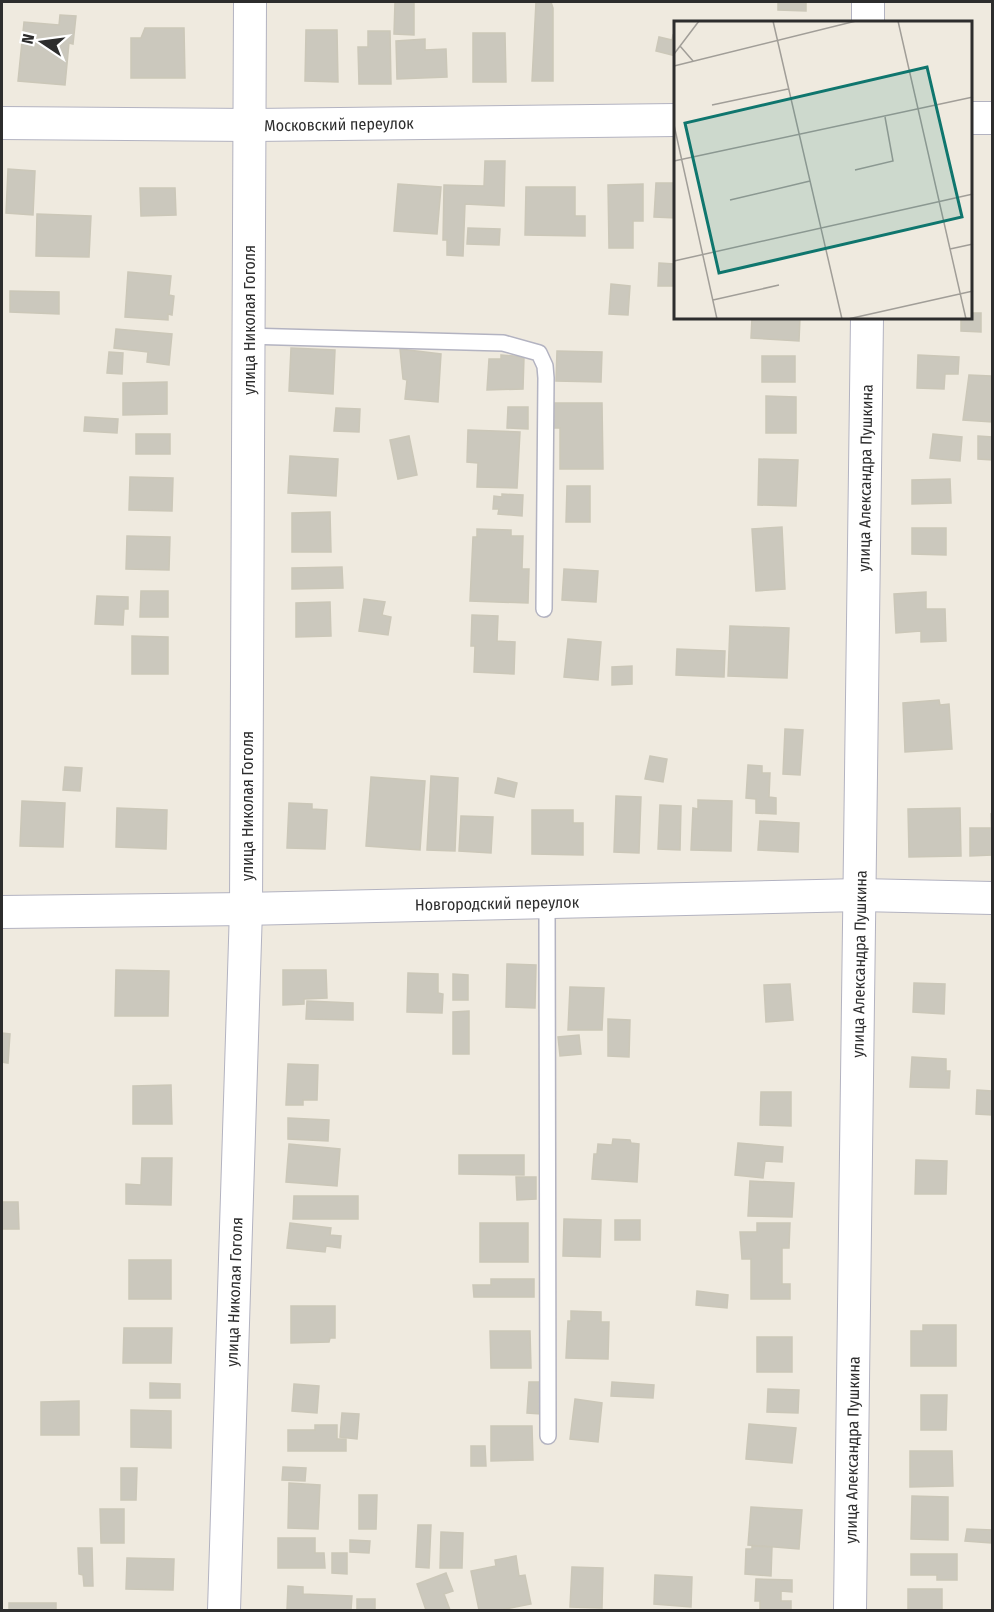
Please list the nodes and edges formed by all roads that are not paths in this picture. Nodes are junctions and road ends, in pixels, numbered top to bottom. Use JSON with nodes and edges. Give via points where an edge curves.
{"nodes":[{"id":1,"x":250,"y":2,"type":"edge"},
{"id":2,"x":868,"y":2,"type":"edge"},
{"id":3,"x":868,"y":21,"type":"edge"},
{"id":4,"x":973,"y":118,"type":"edge"},
{"id":5,"x":993,"y":118,"type":"edge"},
{"id":6,"x":674,"y":120,"type":"edge"},
{"id":7,"x":2,"y":123,"type":"edge"},
{"id":8,"x":250,"y":124,"type":"junction"},
{"id":9,"x":867,"y":320,"type":"edge"},
{"id":10,"x":249,"y":336,"type":"junction"},
{"id":11,"x":544,"y":609,"type":"dead end"},
{"id":12,"x":860,"y":895,"type":"junction"},
{"id":13,"x":993,"y":898,"type":"edge"},
{"id":14,"x":547,"y":902,"type":"junction"},
{"id":15,"x":246,"y":909,"type":"junction"},
{"id":16,"x":2,"y":912,"type":"edge"},
{"id":17,"x":548,"y":1436,"type":"dead end"},
{"id":18,"x":224,"y":1611,"type":"edge"},
{"id":19,"x":850,"y":1611,"type":"edge"}],
"edges":[{"from":1,"to":8,"type":"street","name":"улица Николая Гоголя"},
{"from":2,"to":3,"type":"street"},
{"from":4,"to":5,"type":"street"},
{"from":6,"to":8,"type":"street","name":"Московский переулок"},
{"from":7,"to":8,"type":"street","name":"Московский переулок"},
{"from":8,"to":10,"type":"street","name":"улица Николая Гоголя"},
{"from":9,"to":12,"type":"street","name":"улица Александра Пушкина"},
{"from":10,"to":11,"type":"lane","via":[[493,342],[538,352],[546,378]]},
{"from":10,"to":15,"type":"street","name":"улица Николая Гоголя"},
{"from":12,"to":13,"type":"street","name":"Новгородский переулок"},
{"from":12,"to":14,"type":"street","name":"Новгородский переулок"},
{"from":12,"to":19,"type":"street","name":"улица Александра Пушкина"},
{"from":14,"to":15,"type":"street","name":"Новгородский переулок"},
{"from":14,"to":17,"type":"lane"},
{"from":15,"to":16,"type":"street","name":"Новгородский переулок"},
{"from":15,"to":18,"type":"street","name":"улица Николая Гоголя"}]}
